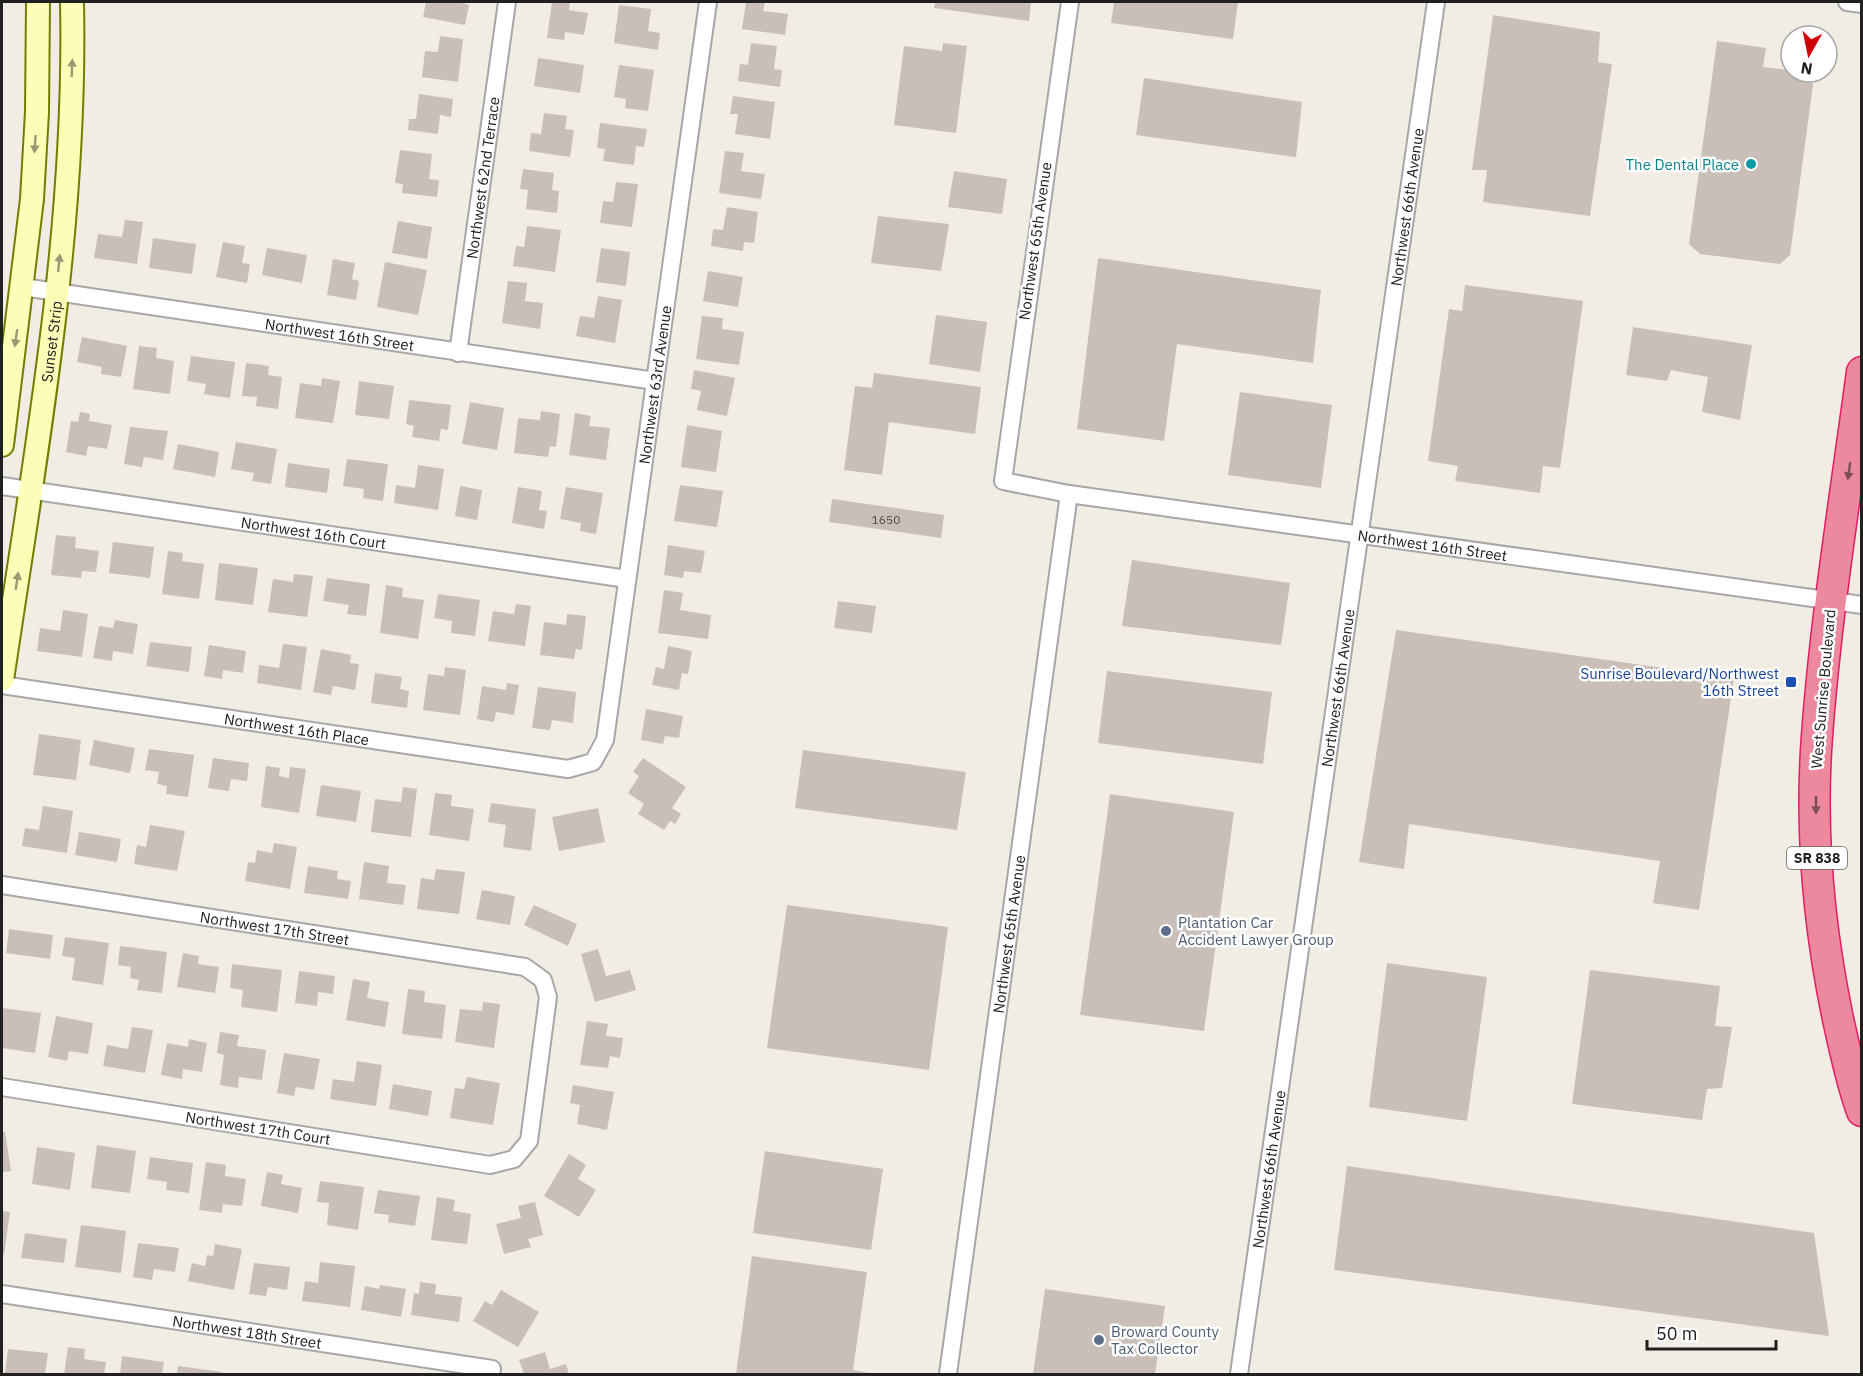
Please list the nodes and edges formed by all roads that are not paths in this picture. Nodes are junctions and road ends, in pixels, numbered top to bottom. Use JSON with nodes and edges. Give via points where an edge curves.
{"nodes":[{"id":1,"x":38,"y":2,"type":"edge"},
{"id":2,"x":72,"y":2,"type":"edge"},
{"id":3,"x":507,"y":2,"type":"edge"},
{"id":4,"x":708,"y":2,"type":"edge"},
{"id":5,"x":1070,"y":2,"type":"edge"},
{"id":6,"x":1436,"y":2,"type":"edge"},
{"id":7,"x":1847,"y":2,"type":"edge"},
{"id":8,"x":1862,"y":4,"type":"edge"},
{"id":9,"x":23,"y":287,"type":"junction"},
{"id":10,"x":56,"y":293,"type":"junction"},
{"id":11,"x":458,"y":353,"type":"junction"},
{"id":12,"x":1862,"y":372,"type":"edge"},
{"id":13,"x":655,"y":381,"type":"junction"},
{"id":14,"x":2,"y":445,"type":"edge"},
{"id":15,"x":1003,"y":481,"type":"joint"},
{"id":16,"x":2,"y":486,"type":"edge"},
{"id":17,"x":30,"y":490,"type":"junction"},
{"id":18,"x":1069,"y":494,"type":"junction"},
{"id":19,"x":1359,"y":533,"type":"junction"},
{"id":20,"x":627,"y":579,"type":"junction"},
{"id":21,"x":1831,"y":601,"type":"junction"},
{"id":22,"x":1862,"y":604,"type":"edge"},
{"id":23,"x":2,"y":680,"type":"edge"},
{"id":24,"x":2,"y":685,"type":"edge"},
{"id":25,"x":593,"y":762,"type":"joint"},
{"id":26,"x":1819,"y":876,"type":"junction"},
{"id":27,"x":2,"y":885,"type":"edge"},
{"id":28,"x":1862,"y":1044,"type":"edge"},
{"id":29,"x":2,"y":1087,"type":"edge"},
{"id":30,"x":1862,"y":1111,"type":"edge"},
{"id":31,"x":514,"y":1159,"type":"joint"},
{"id":32,"x":2,"y":1294,"type":"edge"},
{"id":33,"x":491,"y":1372,"type":"edge"},
{"id":34,"x":948,"y":1374,"type":"edge"},
{"id":35,"x":1239,"y":1374,"type":"edge"}],
"edges":[{"from":1,"to":9,"type":"street","one_way":true,"via":[[37,112]]},
{"from":10,"to":2,"type":"street","name":"Sunset Strip","one_way":true,"via":[[70,137]]},
{"from":3,"to":11,"type":"street","name":"Northwest 62nd Terrace"},
{"from":4,"to":13,"type":"street","name":"Northwest 63rd Avenue"},
{"from":5,"to":15,"type":"street","name":"Northwest 65th Avenue"},
{"from":6,"to":19,"type":"street","name":"Northwest 66th Avenue"},
{"from":7,"to":8,"type":"street"},
{"from":9,"to":10,"type":"street","name":"Northwest 16th Street"},
{"from":9,"to":14,"type":"street","one_way":true},
{"from":10,"to":11,"type":"street","name":"Northwest 16th Street"},
{"from":10,"to":17,"type":"street","name":"Sunset Strip"},
{"from":11,"to":13,"type":"street","name":"Northwest 16th Street"},
{"from":12,"to":21,"type":"highway","name":"West Sunrise Boulevard","number":"SR 838","one_way":true},
{"from":13,"to":20,"type":"street","name":"Northwest 63rd Avenue"},
{"from":15,"to":18,"type":"street","name":"Northwest 16th Street"},
{"from":16,"to":17,"type":"street","name":"Northwest 16th Court"},
{"from":17,"to":20,"type":"street","name":"Northwest 16th Court"},
{"from":23,"to":17,"type":"street","name":"Sunset Strip","one_way":true},
{"from":18,"to":19,"type":"street","name":"Northwest 16th Street"},
{"from":18,"to":34,"type":"street","name":"Northwest 65th Avenue"},
{"from":19,"to":21,"type":"street","name":"Northwest 16th Street"},
{"from":19,"to":35,"type":"street","name":"Northwest 66th Avenue"},
{"from":20,"to":25,"type":"street","name":"Northwest 63rd Avenue","via":[[604,740]]},
{"from":21,"to":22,"type":"street","name":"Northwest 16th Street"},
{"from":21,"to":26,"type":"highway","name":"West Sunrise Boulevard","number":"SR 838","one_way":true,"via":[[1816,737]]},
{"from":24,"to":25,"type":"street","name":"Northwest 16th Place","via":[[568,769]]},
{"from":26,"to":28,"type":"highway","via":[[1834,918]]},
{"from":26,"to":30,"type":"highway","name":"West Sunrise Boulevard","number":"SR 838","via":[[1829,977],[1848,1067]]},
{"from":27,"to":31,"type":"street","name":"Northwest 17th Street","via":[[525,967],[543,980],[548,997],[529,1141]]},
{"from":29,"to":31,"type":"street","name":"Northwest 17th Court","via":[[489,1165]]},
{"from":32,"to":33,"type":"street","name":"Northwest 18th Street"}]}
